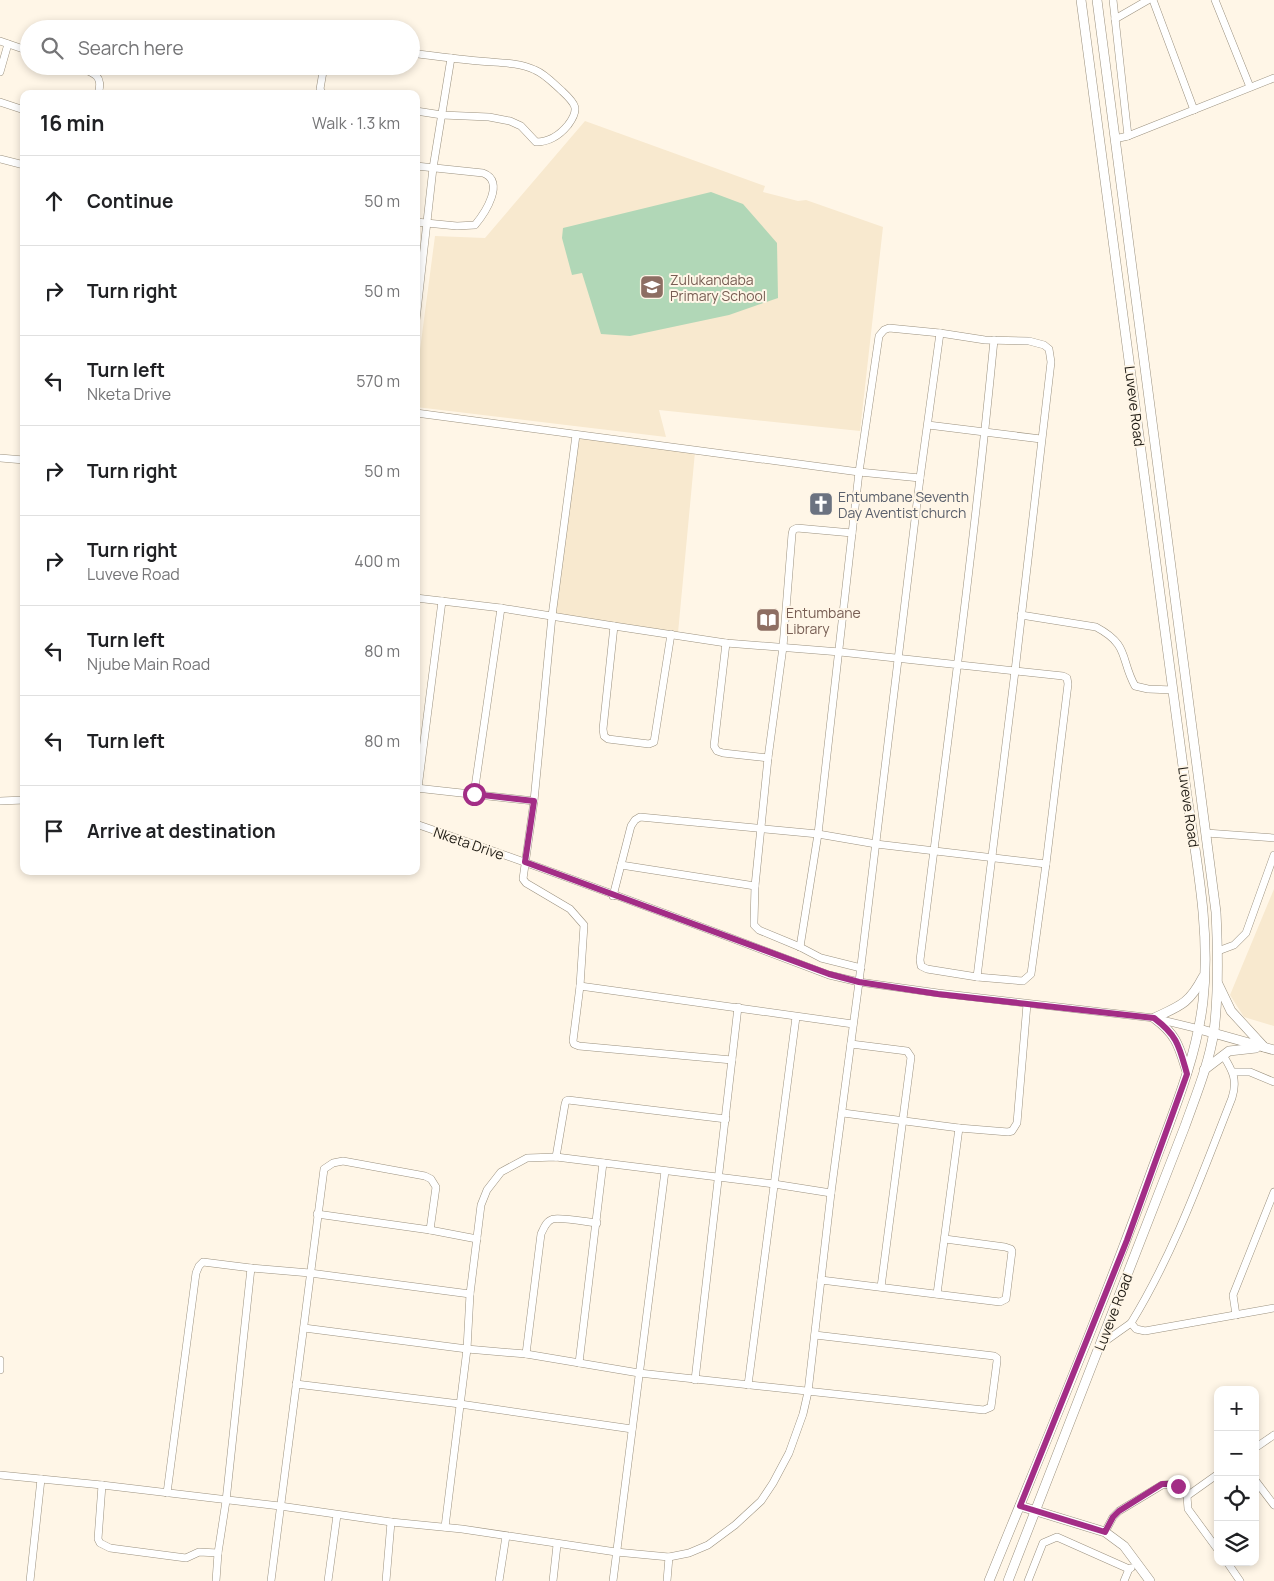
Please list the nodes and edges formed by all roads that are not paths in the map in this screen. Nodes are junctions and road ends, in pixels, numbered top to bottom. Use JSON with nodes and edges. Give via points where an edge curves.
{"nodes":[{"id":1,"x":1081,"y":0,"type":"edge"},
{"id":2,"x":1097,"y":0,"type":"edge"},
{"id":3,"x":1113,"y":0,"type":"edge"},
{"id":4,"x":1148,"y":0,"type":"edge"},
{"id":5,"x":1153,"y":0,"type":"edge"},
{"id":6,"x":1216,"y":0,"type":"edge"},
{"id":7,"x":1115,"y":18,"type":"junction"},
{"id":8,"x":0,"y":42,"type":"edge"},
{"id":9,"x":8,"y":44,"type":"junction"},
{"id":10,"x":20,"y":48,"type":"edge"},
{"id":11,"x":420,"y":54,"type":"edge"},
{"id":12,"x":451,"y":58,"type":"junction"},
{"id":13,"x":0,"y":72,"type":"edge"},
{"id":14,"x":97,"y":75,"type":"edge"},
{"id":15,"x":322,"y":75,"type":"edge"},
{"id":16,"x":1274,"y":78,"type":"edge"},
{"id":17,"x":1250,"y":87,"type":"junction"},
{"id":18,"x":99,"y":90,"type":"edge"},
{"id":19,"x":321,"y":90,"type":"edge"},
{"id":20,"x":0,"y":102,"type":"edge"},
{"id":21,"x":20,"y":109,"type":"edge"},
{"id":22,"x":1194,"y":110,"type":"junction"},
{"id":23,"x":420,"y":112,"type":"edge"},
{"id":24,"x":442,"y":115,"type":"junction"},
{"id":25,"x":1128,"y":136,"type":"junction"},
{"id":26,"x":1115,"y":139,"type":"junction"},
{"id":27,"x":0,"y":159,"type":"edge"},
{"id":28,"x":20,"y":164,"type":"edge"},
{"id":29,"x":420,"y":166,"type":"edge"},
{"id":30,"x":433,"y":168,"type":"junction"},
{"id":31,"x":420,"y":223,"type":"edge"},
{"id":32,"x":428,"y":224,"type":"junction"},
{"id":33,"x":420,"y":288,"type":"edge"},
{"id":34,"x":940,"y":333,"type":"junction"},
{"id":35,"x":994,"y":340,"type":"junction"},
{"id":36,"x":420,"y":414,"type":"edge"},
{"id":37,"x":928,"y":425,"type":"junction"},
{"id":38,"x":985,"y":431,"type":"junction"},
{"id":39,"x":576,"y":435,"type":"junction"},
{"id":40,"x":1041,"y":439,"type":"junction"},
{"id":41,"x":0,"y":458,"type":"edge"},
{"id":42,"x":20,"y":460,"type":"edge"},
{"id":43,"x":859,"y":472,"type":"junction"},
{"id":44,"x":920,"y":478,"type":"junction"},
{"id":45,"x":852,"y":533,"type":"junction"},
{"id":46,"x":420,"y":598,"type":"edge"},
{"id":47,"x":442,"y":601,"type":"junction"},
{"id":48,"x":501,"y":608,"type":"junction"},
{"id":49,"x":1021,"y":615,"type":"junction"},
{"id":50,"x":552,"y":616,"type":"junction"},
{"id":51,"x":614,"y":626,"type":"junction"},
{"id":52,"x":671,"y":634,"type":"junction"},
{"id":53,"x":726,"y":643,"type":"junction"},
{"id":54,"x":784,"y":647,"type":"junction"},
{"id":55,"x":840,"y":652,"type":"junction"},
{"id":56,"x":898,"y":658,"type":"junction"},
{"id":57,"x":958,"y":665,"type":"junction"},
{"id":58,"x":1015,"y":671,"type":"junction"},
{"id":59,"x":1173,"y":690,"type":"junction"},
{"id":60,"x":768,"y":758,"type":"junction"},
{"id":61,"x":420,"y":766,"type":"edge"},
{"id":62,"x":420,"y":788,"type":"edge"},
{"id":63,"x":474,"y":794,"type":"junction"},
{"id":64,"x":20,"y":800,"type":"edge"},
{"id":65,"x":0,"y":801,"type":"edge"},
{"id":66,"x":534,"y":801,"type":"junction"},
{"id":67,"x":420,"y":825,"type":"edge"},
{"id":68,"x":762,"y":828,"type":"junction"},
{"id":69,"x":1206,"y":833,"type":"junction"},
{"id":70,"x":818,"y":834,"type":"junction"},
{"id":71,"x":1274,"y":838,"type":"edge"},
{"id":72,"x":876,"y":844,"type":"junction"},
{"id":73,"x":934,"y":851,"type":"junction"},
{"id":74,"x":1274,"y":854,"type":"edge"},
{"id":75,"x":990,"y":858,"type":"junction"},
{"id":76,"x":525,"y":862,"type":"junction"},
{"id":77,"x":1046,"y":864,"type":"junction"},
{"id":78,"x":621,"y":865,"type":"junction"},
{"id":79,"x":755,"y":886,"type":"junction"},
{"id":80,"x":613,"y":896,"type":"junction"},
{"id":81,"x":800,"y":947,"type":"junction"},
{"id":82,"x":1218,"y":951,"type":"junction"},
{"id":83,"x":861,"y":968,"type":"junction"},
{"id":84,"x":1205,"y":973,"type":"junction"},
{"id":85,"x":977,"y":977,"type":"junction"},
{"id":86,"x":859,"y":982,"type":"junction"},
{"id":87,"x":1218,"y":984,"type":"junction"},
{"id":88,"x":580,"y":986,"type":"junction"},
{"id":89,"x":1027,"y":1004,"type":"junction"},
{"id":90,"x":738,"y":1007,"type":"junction"},
{"id":91,"x":796,"y":1017,"type":"junction"},
{"id":92,"x":1154,"y":1018,"type":"junction"},
{"id":93,"x":853,"y":1024,"type":"junction"},
{"id":94,"x":1200,"y":1029,"type":"junction"},
{"id":95,"x":1214,"y":1032,"type":"junction"},
{"id":96,"x":851,"y":1044,"type":"junction"},
{"id":97,"x":1264,"y":1048,"type":"junction"},
{"id":98,"x":1274,"y":1050,"type":"edge"},
{"id":99,"x":1223,"y":1055,"type":"junction"},
{"id":100,"x":732,"y":1060,"type":"junction"},
{"id":101,"x":1204,"y":1070,"type":"junction"},
{"id":102,"x":1233,"y":1072,"type":"junction"},
{"id":103,"x":1187,"y":1074,"type":"junction"},
{"id":104,"x":1274,"y":1082,"type":"edge"},
{"id":105,"x":843,"y":1113,"type":"junction"},
{"id":106,"x":726,"y":1119,"type":"junction"},
{"id":107,"x":903,"y":1120,"type":"junction"},
{"id":108,"x":959,"y":1128,"type":"junction"},
{"id":109,"x":556,"y":1157,"type":"junction"},
{"id":110,"x":603,"y":1162,"type":"junction"},
{"id":111,"x":665,"y":1171,"type":"junction"},
{"id":112,"x":719,"y":1177,"type":"junction"},
{"id":113,"x":774,"y":1184,"type":"junction"},
{"id":114,"x":1274,"y":1192,"type":"edge"},
{"id":115,"x":831,"y":1193,"type":"junction"},
{"id":116,"x":317,"y":1214,"type":"junction"},
{"id":117,"x":597,"y":1223,"type":"junction"},
{"id":118,"x":430,"y":1230,"type":"junction"},
{"id":119,"x":477,"y":1239,"type":"junction"},
{"id":120,"x":945,"y":1239,"type":"junction"},
{"id":121,"x":250,"y":1268,"type":"junction"},
{"id":122,"x":310,"y":1273,"type":"junction"},
{"id":123,"x":822,"y":1280,"type":"junction"},
{"id":124,"x":881,"y":1288,"type":"junction"},
{"id":125,"x":470,"y":1294,"type":"junction"},
{"id":126,"x":937,"y":1294,"type":"junction"},
{"id":127,"x":1274,"y":1308,"type":"edge"},
{"id":128,"x":1236,"y":1315,"type":"junction"},
{"id":129,"x":1131,"y":1323,"type":"junction"},
{"id":130,"x":304,"y":1328,"type":"junction"},
{"id":131,"x":815,"y":1334,"type":"junction"},
{"id":132,"x":1100,"y":1345,"type":"junction"},
{"id":133,"x":467,"y":1349,"type":"junction"},
{"id":134,"x":526,"y":1354,"type":"junction"},
{"id":135,"x":0,"y":1360,"type":"edge"},
{"id":136,"x":579,"y":1363,"type":"junction"},
{"id":137,"x":0,"y":1370,"type":"edge"},
{"id":138,"x":639,"y":1373,"type":"junction"},
{"id":139,"x":695,"y":1380,"type":"junction"},
{"id":140,"x":296,"y":1384,"type":"junction"},
{"id":141,"x":748,"y":1385,"type":"junction"},
{"id":142,"x":808,"y":1392,"type":"junction"},
{"id":143,"x":460,"y":1404,"type":"junction"},
{"id":144,"x":632,"y":1429,"type":"junction"},
{"id":145,"x":1274,"y":1435,"type":"edge"},
{"id":146,"x":1259,"y":1445,"type":"edge"},
{"id":147,"x":0,"y":1475,"type":"edge"},
{"id":148,"x":1215,"y":1476,"type":"edge"},
{"id":149,"x":41,"y":1479,"type":"junction"},
{"id":150,"x":102,"y":1485,"type":"junction"},
{"id":151,"x":1259,"y":1485,"type":"edge"},
{"id":152,"x":167,"y":1493,"type":"junction"},
{"id":153,"x":1187,"y":1496,"type":"junction"},
{"id":154,"x":226,"y":1500,"type":"junction"},
{"id":155,"x":1274,"y":1505,"type":"edge"},
{"id":156,"x":280,"y":1506,"type":"junction"},
{"id":157,"x":1020,"y":1506,"type":"junction"},
{"id":158,"x":1035,"y":1511,"type":"junction"},
{"id":159,"x":337,"y":1515,"type":"junction"},
{"id":160,"x":391,"y":1522,"type":"junction"},
{"id":161,"x":445,"y":1527,"type":"junction"},
{"id":162,"x":1105,"y":1532,"type":"junction"},
{"id":163,"x":506,"y":1536,"type":"junction"},
{"id":164,"x":557,"y":1545,"type":"junction"},
{"id":165,"x":1214,"y":1545,"type":"edge"},
{"id":166,"x":616,"y":1552,"type":"junction"},
{"id":167,"x":218,"y":1553,"type":"junction"},
{"id":168,"x":670,"y":1558,"type":"junction"},
{"id":169,"x":1139,"y":1565,"type":"junction"},
{"id":170,"x":1230,"y":1566,"type":"edge"},
{"id":171,"x":1129,"y":1569,"type":"junction"},
{"id":172,"x":30,"y":1581,"type":"edge"},
{"id":173,"x":216,"y":1581,"type":"edge"},
{"id":174,"x":271,"y":1581,"type":"edge"},
{"id":175,"x":328,"y":1581,"type":"edge"},
{"id":176,"x":386,"y":1581,"type":"edge"},
{"id":177,"x":499,"y":1581,"type":"edge"},
{"id":178,"x":553,"y":1581,"type":"edge"},
{"id":179,"x":613,"y":1581,"type":"edge"},
{"id":180,"x":667,"y":1581,"type":"edge"},
{"id":181,"x":989,"y":1581,"type":"edge"},
{"id":182,"x":1008,"y":1581,"type":"edge"},
{"id":183,"x":1028,"y":1581,"type":"edge"},
{"id":184,"x":1124,"y":1581,"type":"edge"},
{"id":185,"x":1150,"y":1581,"type":"edge"},
{"id":186,"x":1240,"y":1581,"type":"edge"}],
"edges":[{"from":1,"to":59,"type":"street","name":"Luveve Road"},
{"from":2,"to":26,"type":"street","name":"Luveve Road"},
{"from":3,"to":7,"type":"street"},
{"from":4,"to":7,"type":"street"},
{"from":5,"to":22,"type":"street"},
{"from":6,"to":17,"type":"street"},
{"from":7,"to":25,"type":"street"},
{"from":8,"to":9,"type":"street"},
{"from":9,"to":10,"type":"street"},
{"from":9,"to":13,"type":"street"},
{"from":11,"to":12,"type":"street"},
{"from":12,"to":24,"type":"street"},
{"from":12,"to":24,"type":"street","via":[[513,63],[535,70],[572,100],[575,116],[555,137],[536,142],[521,126],[510,121]]},
{"from":14,"to":18,"type":"street"},
{"from":15,"to":19,"type":"street"},
{"from":16,"to":17,"type":"street"},
{"from":17,"to":22,"type":"street"},
{"from":20,"to":21,"type":"street"},
{"from":22,"to":25,"type":"street"},
{"from":23,"to":24,"type":"street"},
{"from":24,"to":30,"type":"street"},
{"from":25,"to":26,"type":"street"},
{"from":26,"to":69,"type":"street","name":"Luveve Road"},
{"from":27,"to":28,"type":"street"},
{"from":29,"to":30,"type":"street"},
{"from":30,"to":32,"type":"street"},
{"from":30,"to":32,"type":"street","via":[[488,174],[495,188],[475,225]]},
{"from":31,"to":32,"type":"street"},
{"from":32,"to":33,"type":"street"},
{"from":34,"to":35,"type":"street"},
{"from":34,"to":37,"type":"street"},
{"from":34,"to":43,"type":"street","via":[[889,328],[879,336]]},
{"from":35,"to":38,"type":"street"},
{"from":35,"to":40,"type":"street","via":[[1029,341],[1048,349],[1051,362]]},
{"from":36,"to":39,"type":"street"},
{"from":37,"to":38,"type":"street"},
{"from":37,"to":44,"type":"street"},
{"from":38,"to":40,"type":"street"},
{"from":38,"to":57,"type":"street"},
{"from":39,"to":43,"type":"street"},
{"from":39,"to":50,"type":"street"},
{"from":40,"to":49,"type":"street"},
{"from":41,"to":42,"type":"street"},
{"from":43,"to":44,"type":"street"},
{"from":43,"to":45,"type":"street"},
{"from":44,"to":56,"type":"street"},
{"from":45,"to":54,"type":"street","via":[[793,530]]},
{"from":45,"to":55,"type":"street"},
{"from":46,"to":47,"type":"street"},
{"from":47,"to":48,"type":"street"},
{"from":47,"to":61,"type":"street"},
{"from":48,"to":50,"type":"street"},
{"from":48,"to":63,"type":"street"},
{"from":49,"to":58,"type":"street"},
{"from":49,"to":59,"type":"street","via":[[1096,627],[1106,632],[1119,646],[1135,686]]},
{"from":50,"to":51,"type":"street"},
{"from":50,"to":66,"type":"street"},
{"from":51,"to":52,"type":"street"},
{"from":51,"to":52,"type":"street","via":[[603,728],[608,739],[654,742]]},
{"from":52,"to":53,"type":"street"},
{"from":53,"to":54,"type":"street"},
{"from":53,"to":60,"type":"street","via":[[714,746],[723,754]]},
{"from":54,"to":55,"type":"street"},
{"from":54,"to":60,"type":"street"},
{"from":55,"to":56,"type":"street"},
{"from":55,"to":70,"type":"street"},
{"from":56,"to":57,"type":"street"},
{"from":56,"to":72,"type":"street"},
{"from":57,"to":58,"type":"street"},
{"from":57,"to":73,"type":"street"},
{"from":58,"to":75,"type":"street"},
{"from":58,"to":77,"type":"street","via":[[1057,674],[1067,678],[1068,684]]},
{"from":59,"to":84,"type":"street","name":"Luveve Road","via":[[1201,892]]},
{"from":60,"to":68,"type":"street"},
{"from":62,"to":63,"type":"street"},
{"from":63,"to":66,"type":"street"},
{"from":64,"to":65,"type":"street"},
{"from":66,"to":76,"type":"street"},
{"from":67,"to":76,"type":"street","name":"Nketa Drive"},
{"from":68,"to":70,"type":"street"},
{"from":68,"to":78,"type":"street","via":[[640,817],[631,826]]},
{"from":68,"to":79,"type":"street"},
{"from":69,"to":71,"type":"street"},
{"from":69,"to":82,"type":"street","name":"Luveve Road"},
{"from":70,"to":72,"type":"street"},
{"from":70,"to":81,"type":"street"},
{"from":72,"to":73,"type":"street"},
{"from":72,"to":83,"type":"street"},
{"from":73,"to":75,"type":"street"},
{"from":73,"to":85,"type":"street","via":[[921,966]]},
{"from":74,"to":82,"type":"street","via":[[1246,933],[1234,945]]},
{"from":75,"to":77,"type":"street"},
{"from":75,"to":85,"type":"street"},
{"from":76,"to":80,"type":"street","name":"Nketa Drive"},
{"from":76,"to":88,"type":"street","via":[[524,881],[570,910],[584,925]]},
{"from":77,"to":85,"type":"street","via":[[1031,974],[1023,981]]},
{"from":78,"to":79,"type":"street"},
{"from":78,"to":80,"type":"street"},
{"from":79,"to":81,"type":"street","via":[[756,928]]},
{"from":80,"to":86,"type":"street","name":"Nketa Drive"},
{"from":81,"to":83,"type":"street","via":[[821,958]]},
{"from":82,"to":87,"type":"street","name":"Luveve Road"},
{"from":83,"to":86,"type":"street"},
{"from":84,"to":92,"type":"street","via":[[1191,997]]},
{"from":84,"to":94,"type":"street","name":"Luveve Road"},
{"from":86,"to":89,"type":"street","name":"Nketa Drive"},
{"from":86,"to":93,"type":"street"},
{"from":87,"to":95,"type":"street","name":"Luveve Road"},
{"from":87,"to":97,"type":"street","via":[[1231,1011]]},
{"from":88,"to":90,"type":"street"},
{"from":88,"to":100,"type":"street","via":[[573,1040],[576,1045]]},
{"from":89,"to":92,"type":"street","name":"Nketa Drive"},
{"from":89,"to":108,"type":"street","via":[[1014,1128],[1008,1132]]},
{"from":90,"to":91,"type":"street"},
{"from":90,"to":100,"type":"street"},
{"from":91,"to":93,"type":"street"},
{"from":91,"to":113,"type":"street"},
{"from":92,"to":94,"type":"street","name":"Nketa Drive"},
{"from":92,"to":103,"type":"street","via":[[1174,1036]]},
{"from":93,"to":96,"type":"street"},
{"from":94,"to":95,"type":"street","name":"Nketa Drive"},
{"from":94,"to":103,"type":"street","name":"Luveve Road"},
{"from":95,"to":97,"type":"street","name":"Nketa Drive"},
{"from":95,"to":101,"type":"street","name":"Luveve Road"},
{"from":96,"to":105,"type":"street"},
{"from":96,"to":107,"type":"street","via":[[907,1052],[911,1056]]},
{"from":97,"to":98,"type":"street","name":"Nketa Drive"},
{"from":97,"to":99,"type":"street","via":[[1237,1049]]},
{"from":99,"to":101,"type":"street"},
{"from":99,"to":102,"type":"street"},
{"from":100,"to":106,"type":"street"},
{"from":101,"to":132,"type":"street","name":"Luveve Road","via":[[1186,1126]]},
{"from":102,"to":104,"type":"street","via":[[1250,1072]]},
{"from":102,"to":129,"type":"street","via":[[1235,1090],[1195,1195],[1154,1284]]},
{"from":103,"to":157,"type":"street","name":"Luveve Road","via":[[1127,1240]]},
{"from":105,"to":107,"type":"street"},
{"from":105,"to":115,"type":"street"},
{"from":106,"to":109,"type":"street","via":[[568,1100]]},
{"from":106,"to":112,"type":"street"},
{"from":107,"to":108,"type":"street"},
{"from":107,"to":124,"type":"street"},
{"from":108,"to":120,"type":"street"},
{"from":109,"to":110,"type":"street"},
{"from":109,"to":119,"type":"street","via":[[527,1158],[501,1172],[487,1190],[481,1205]]},
{"from":110,"to":111,"type":"street"},
{"from":110,"to":117,"type":"street"},
{"from":111,"to":112,"type":"street"},
{"from":111,"to":138,"type":"street"},
{"from":112,"to":113,"type":"street"},
{"from":112,"to":139,"type":"street"},
{"from":113,"to":115,"type":"street"},
{"from":113,"to":141,"type":"street"},
{"from":114,"to":128,"type":"street","via":[[1233,1295]]},
{"from":115,"to":123,"type":"street"},
{"from":116,"to":118,"type":"street"},
{"from":116,"to":118,"type":"street","via":[[324,1169],[342,1161],[431,1179],[436,1187]]},
{"from":116,"to":122,"type":"street"},
{"from":117,"to":134,"type":"street","via":[[554,1218],[541,1234]]},
{"from":117,"to":136,"type":"street"},
{"from":118,"to":119,"type":"street"},
{"from":119,"to":125,"type":"street"},
{"from":120,"to":126,"type":"street"},
{"from":120,"to":126,"type":"street","via":[[1011,1249],[1007,1296],[1000,1302]]},
{"from":121,"to":122,"type":"street"},
{"from":121,"to":152,"type":"street","via":[[203,1262],[197,1270]]},
{"from":121,"to":154,"type":"street"},
{"from":122,"to":125,"type":"street"},
{"from":122,"to":130,"type":"street"},
{"from":123,"to":124,"type":"street"},
{"from":123,"to":131,"type":"street"},
{"from":124,"to":126,"type":"street"},
{"from":125,"to":133,"type":"street"},
{"from":127,"to":128,"type":"street"},
{"from":128,"to":129,"type":"street","via":[[1145,1331],[1136,1329]]},
{"from":129,"to":132,"type":"street"},
{"from":130,"to":133,"type":"street"},
{"from":130,"to":140,"type":"street"},
{"from":131,"to":142,"type":"street"},
{"from":131,"to":142,"type":"street","via":[[994,1356],[997,1361],[991,1407],[984,1410]]},
{"from":132,"to":158,"type":"street","name":"Luveve Road"},
{"from":133,"to":134,"type":"street"},
{"from":133,"to":143,"type":"street"},
{"from":134,"to":136,"type":"street"},
{"from":135,"to":137,"type":"street"},
{"from":136,"to":138,"type":"street"},
{"from":138,"to":139,"type":"street"},
{"from":138,"to":144,"type":"street"},
{"from":139,"to":141,"type":"street"},
{"from":140,"to":143,"type":"street"},
{"from":140,"to":156,"type":"street"},
{"from":141,"to":142,"type":"street"},
{"from":142,"to":168,"type":"street","via":[[789,1453],[761,1501],[708,1545]]},
{"from":143,"to":144,"type":"street"},
{"from":143,"to":161,"type":"street"},
{"from":144,"to":166,"type":"street"},
{"from":145,"to":146,"type":"street"},
{"from":147,"to":149,"type":"street"},
{"from":148,"to":153,"type":"street"},
{"from":149,"to":150,"type":"street"},
{"from":149,"to":172,"type":"street"},
{"from":150,"to":152,"type":"street"},
{"from":150,"to":167,"type":"street","via":[[100,1543],[110,1548],[186,1558],[199,1552]]},
{"from":151,"to":155,"type":"street"},
{"from":152,"to":154,"type":"street"},
{"from":153,"to":162,"type":"street","via":[[1178,1486],[1162,1484],[1119,1511]]},
{"from":153,"to":165,"type":"street","via":[[1188,1509]]},
{"from":154,"to":156,"type":"street"},
{"from":154,"to":167,"type":"street"},
{"from":156,"to":159,"type":"street"},
{"from":156,"to":174,"type":"street"},
{"from":157,"to":158,"type":"street"},
{"from":157,"to":181,"type":"street","name":"Luveve Road"},
{"from":158,"to":162,"type":"street"},
{"from":158,"to":182,"type":"street","name":"Luveve Road"},
{"from":159,"to":160,"type":"street"},
{"from":159,"to":175,"type":"street"},
{"from":160,"to":161,"type":"street"},
{"from":160,"to":176,"type":"street"},
{"from":161,"to":163,"type":"street"},
{"from":162,"to":169,"type":"street","via":[[1124,1546]]},
{"from":163,"to":164,"type":"street"},
{"from":163,"to":177,"type":"street"},
{"from":164,"to":166,"type":"street"},
{"from":164,"to":178,"type":"street"},
{"from":166,"to":168,"type":"street"},
{"from":166,"to":179,"type":"street"},
{"from":167,"to":173,"type":"street"},
{"from":168,"to":180,"type":"street"},
{"from":169,"to":171,"type":"street"},
{"from":169,"to":185,"type":"street"},
{"from":170,"to":186,"type":"street"},
{"from":171,"to":183,"type":"street","via":[[1057,1537],[1043,1544]]},
{"from":171,"to":184,"type":"street"}]}
